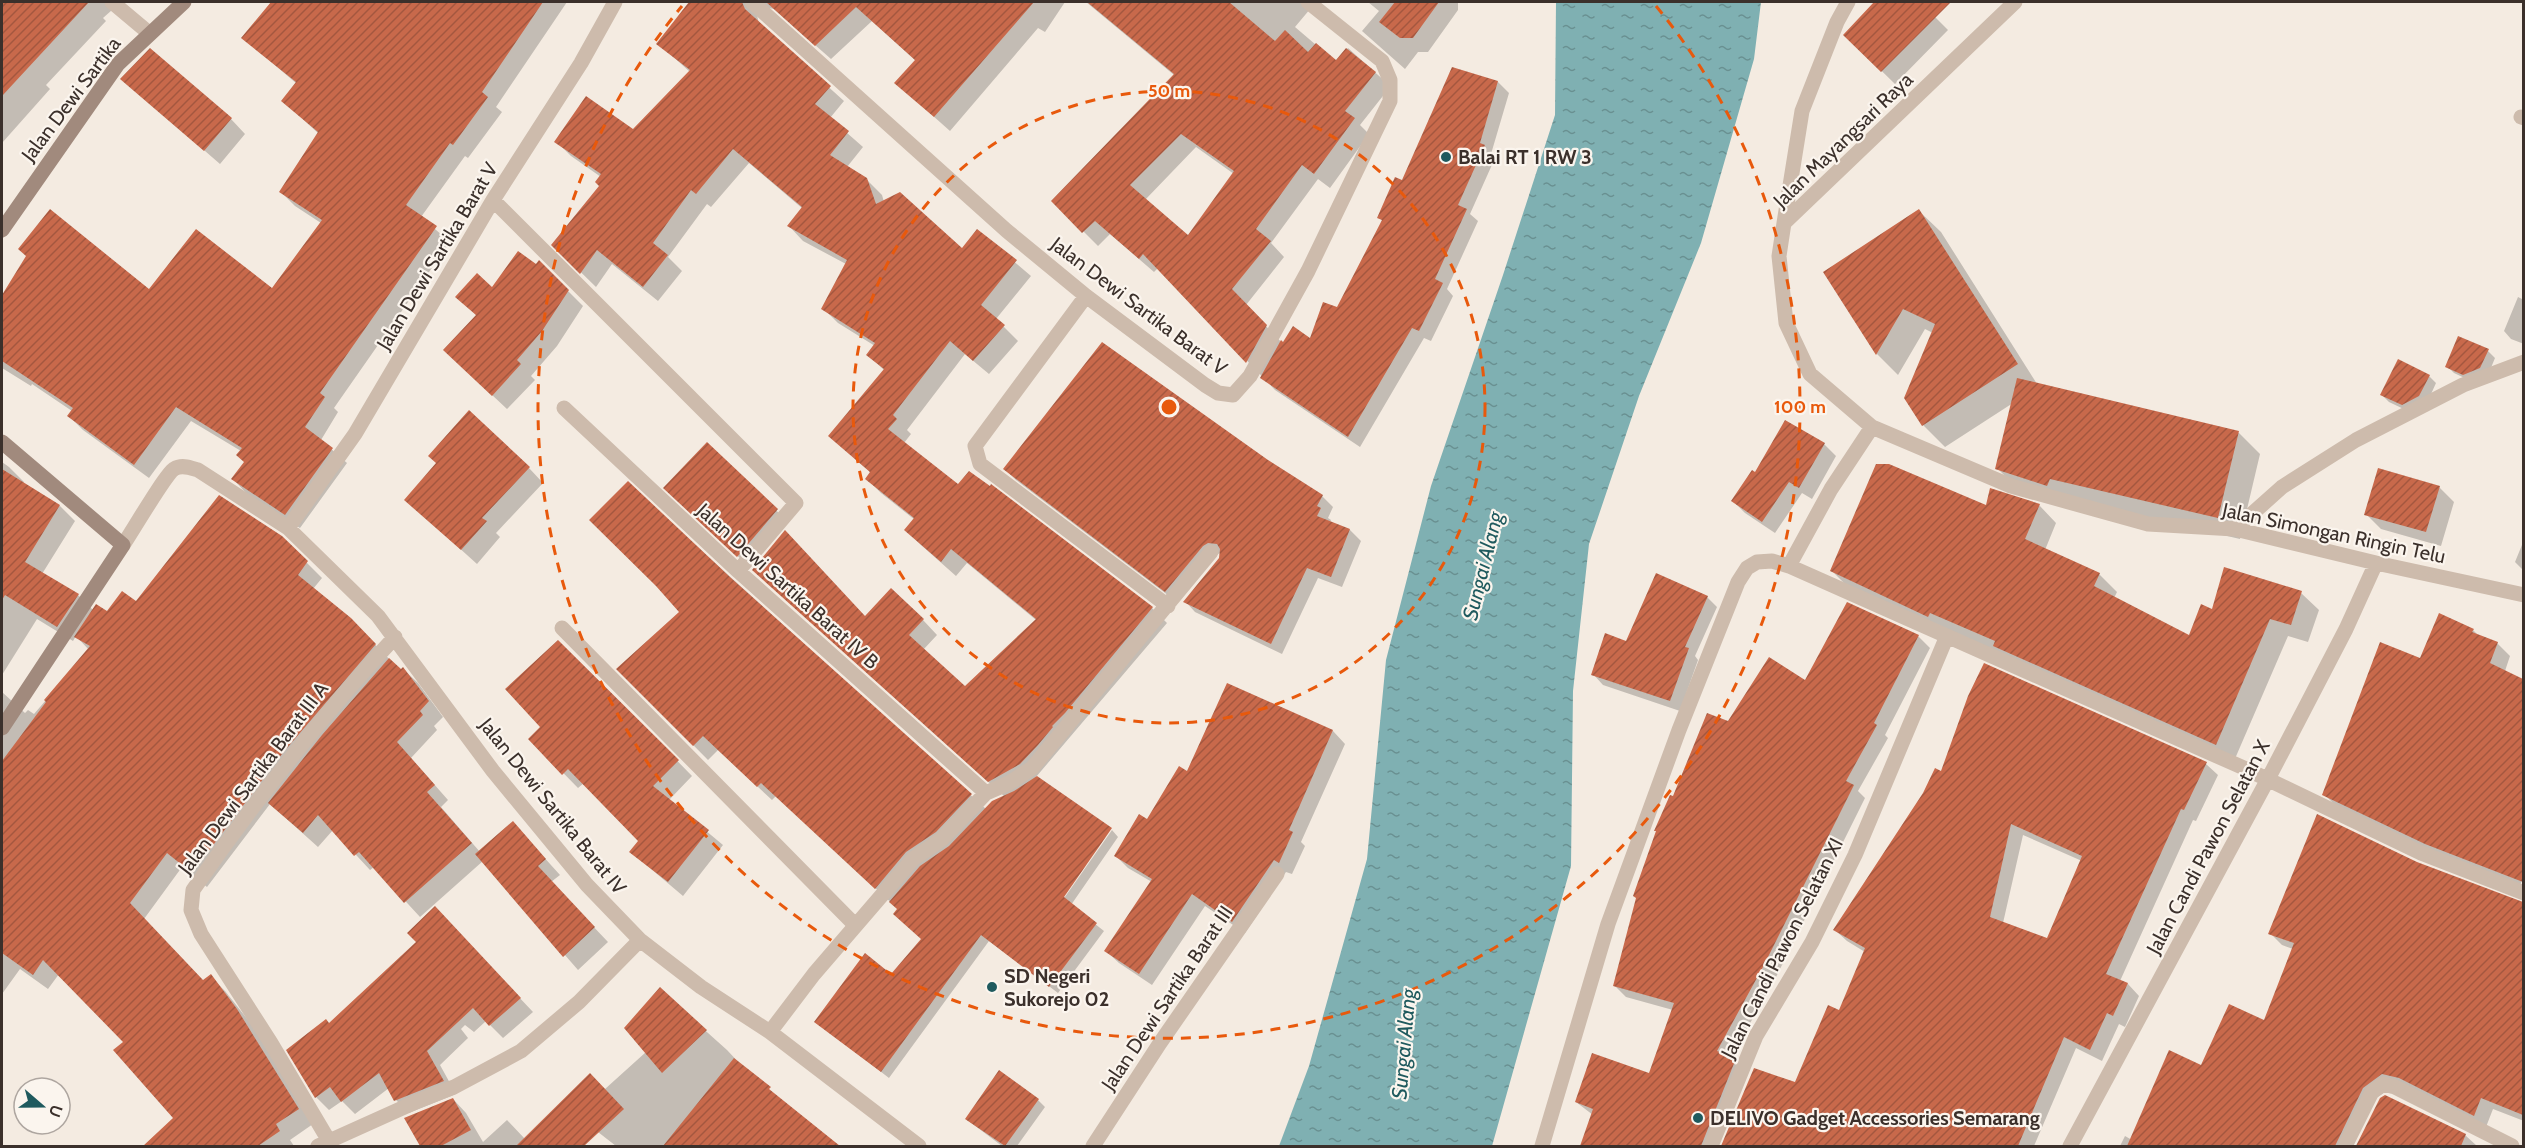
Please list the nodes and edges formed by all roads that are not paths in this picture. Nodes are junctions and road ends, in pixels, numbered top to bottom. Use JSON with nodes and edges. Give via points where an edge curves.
{"nodes":[{"id":1,"x":112,"y":2,"type":"edge"},
{"id":2,"x":184,"y":2,"type":"edge"},
{"id":3,"x":615,"y":2,"type":"edge"},
{"id":4,"x":752,"y":2,"type":"edge"},
{"id":5,"x":1308,"y":2,"type":"edge"},
{"id":6,"x":1848,"y":2,"type":"edge"},
{"id":7,"x":2015,"y":2,"type":"edge"},
{"id":8,"x":149,"y":33,"type":"junction"},
{"id":9,"x":493,"y":200,"type":"junction"},
{"id":10,"x":1784,"y":223,"type":"junction"},
{"id":11,"x":2,"y":230,"type":"edge"},
{"id":12,"x":1086,"y":296,"type":"junction"},
{"id":13,"x":2523,"y":362,"type":"edge"},
{"id":14,"x":1810,"y":374,"type":"joint"},
{"id":15,"x":564,"y":408,"type":"dead end"},
{"id":16,"x":1872,"y":427,"type":"junction"},
{"id":17,"x":2,"y":442,"type":"edge"},
{"id":18,"x":288,"y":528,"type":"junction"},
{"id":19,"x":2235,"y":529,"type":"junction"},
{"id":20,"x":123,"y":545,"type":"junction"},
{"id":21,"x":1211,"y":552,"type":"dead end"},
{"id":22,"x":2376,"y":563,"type":"junction"},
{"id":23,"x":1789,"y":566,"type":"junction"},
{"id":24,"x":738,"y":571,"type":"junction"},
{"id":25,"x":2523,"y":595,"type":"edge"},
{"id":26,"x":1168,"y":606,"type":"junction"},
{"id":27,"x":562,"y":627,"type":"dead end"},
{"id":28,"x":1947,"y":636,"type":"junction"},
{"id":29,"x":395,"y":637,"type":"junction"},
{"id":30,"x":2,"y":728,"type":"edge"},
{"id":31,"x":2268,"y":779,"type":"junction"},
{"id":32,"x":986,"y":793,"type":"junction"},
{"id":33,"x":1277,"y":874,"type":"dead end"},
{"id":34,"x":2523,"y":893,"type":"edge"},
{"id":35,"x":855,"y":925,"type":"junction"},
{"id":36,"x":640,"y":940,"type":"junction"},
{"id":37,"x":770,"y":1032,"type":"junction"},
{"id":38,"x":899,"y":1141,"type":"edge"},
{"id":39,"x":323,"y":1144,"type":"edge"},
{"id":40,"x":919,"y":1146,"type":"edge"},
{"id":41,"x":1093,"y":1146,"type":"edge"},
{"id":42,"x":1542,"y":1146,"type":"edge"},
{"id":43,"x":1711,"y":1146,"type":"edge"},
{"id":44,"x":2071,"y":1146,"type":"edge"},
{"id":45,"x":2345,"y":1146,"type":"edge"},
{"id":46,"x":2512,"y":1146,"type":"edge"}],
"edges":[{"from":1,"to":8,"type":"street"},
{"from":2,"to":8,"type":"street","name":"Jalan Dewi Sartika"},
{"from":3,"to":9,"type":"street","name":"Jalan Dewi Sartika Barat V","via":[[581,63]]},
{"from":4,"to":12,"type":"street","name":"Jalan Dewi Sartika Barat V","via":[[1007,231]]},
{"from":5,"to":12,"type":"street","name":"Jalan Dewi Sartika Barat V","via":[[1382,61],[1390,80],[1390,101],[1339,211],[1251,376],[1233,395],[1218,393]]},
{"from":6,"to":10,"type":"street","via":[[1802,111]]},
{"from":7,"to":10,"type":"street","name":"Jalan Mayangsari Raya"},
{"from":8,"to":11,"type":"street","name":"Jalan Dewi Sartika","via":[[118,64]]},
{"from":9,"to":18,"type":"street","name":"Jalan Dewi Sartika Barat V","via":[[355,434]]},
{"from":9,"to":24,"type":"street","via":[[796,503]]},
{"from":10,"to":14,"type":"street","name":"Jalan Mayangsari Raya","via":[[1779,256],[1786,323]]},
{"from":12,"to":26,"type":"street","via":[[975,446],[980,464]]},
{"from":13,"to":19,"type":"street","via":[[2463,385],[2356,440],[2282,487]]},
{"from":14,"to":16,"type":"street","name":"Jalan Simongan Ringin Telu"},
{"from":15,"to":24,"type":"street","name":"Jalan Dewi Sartika Barat IV B"},
{"from":16,"to":19,"type":"street","name":"Jalan Simongan Ringin Telu","via":[[2011,486],[2148,524]]},
{"from":16,"to":23,"type":"street","via":[[1831,489]]},
{"from":17,"to":20,"type":"street"},
{"from":18,"to":20,"type":"street","name":"Jalan Dewi Sartika Barat IV","via":[[198,470],[184,466],[166,479]]},
{"from":18,"to":29,"type":"street","name":"Jalan Dewi Sartika Barat IV"},
{"from":19,"to":22,"type":"street","name":"Jalan Simongan Ringin Telu"},
{"from":20,"to":30,"type":"street"},
{"from":21,"to":26,"type":"street"},
{"from":22,"to":25,"type":"street","name":"Jalan Simongan Ringin Telu"},
{"from":22,"to":31,"type":"street","name":"Jalan Candi Pawon Selatan X"},
{"from":23,"to":28,"type":"street"},
{"from":23,"to":42,"type":"street","via":[[1757,562],[1738,582],[1729,603],[1608,924]]},
{"from":24,"to":32,"type":"street","name":"Jalan Dewi Sartika Barat IV B"},
{"from":26,"to":32,"type":"street","via":[[1032,768]]},
{"from":27,"to":35,"type":"street"},
{"from":28,"to":31,"type":"street"},
{"from":28,"to":43,"type":"street","name":"Jalan Candi Pawon Selatan XI","via":[[1855,855],[1812,942],[1756,1036]]},
{"from":29,"to":36,"type":"street","name":"Jalan Dewi Sartika Barat IV","via":[[493,771],[587,885]]},
{"from":29,"to":39,"type":"street","name":"Jalan Dewi Sartika Barat III A","via":[[299,746],[193,890],[191,910],[201,934],[271,1043]]},
{"from":31,"to":34,"type":"street","via":[[2421,853]]},
{"from":31,"to":44,"type":"street","name":"Jalan Candi Pawon Selatan X"},
{"from":32,"to":35,"type":"street","via":[[942,838],[913,858]]},
{"from":33,"to":41,"type":"street","name":"Jalan Dewi Sartika Barat III"},
{"from":35,"to":37,"type":"street"},
{"from":36,"to":37,"type":"street","name":"Jalan Dewi Sartika Barat IV","via":[[701,987]]},
{"from":36,"to":39,"type":"street","name":"Jalan Dewi Sartika Barat III A","via":[[579,1002],[520,1051],[454,1087]]},
{"from":37,"to":38,"type":"street","name":"Jalan Dewi Sartika Barat IV"},
{"from":38,"to":40,"type":"street","name":"Jalan Dewi Sartika Barat IV"},
{"from":45,"to":46,"type":"street","via":[[2372,1092],[2383,1084]]}]}
